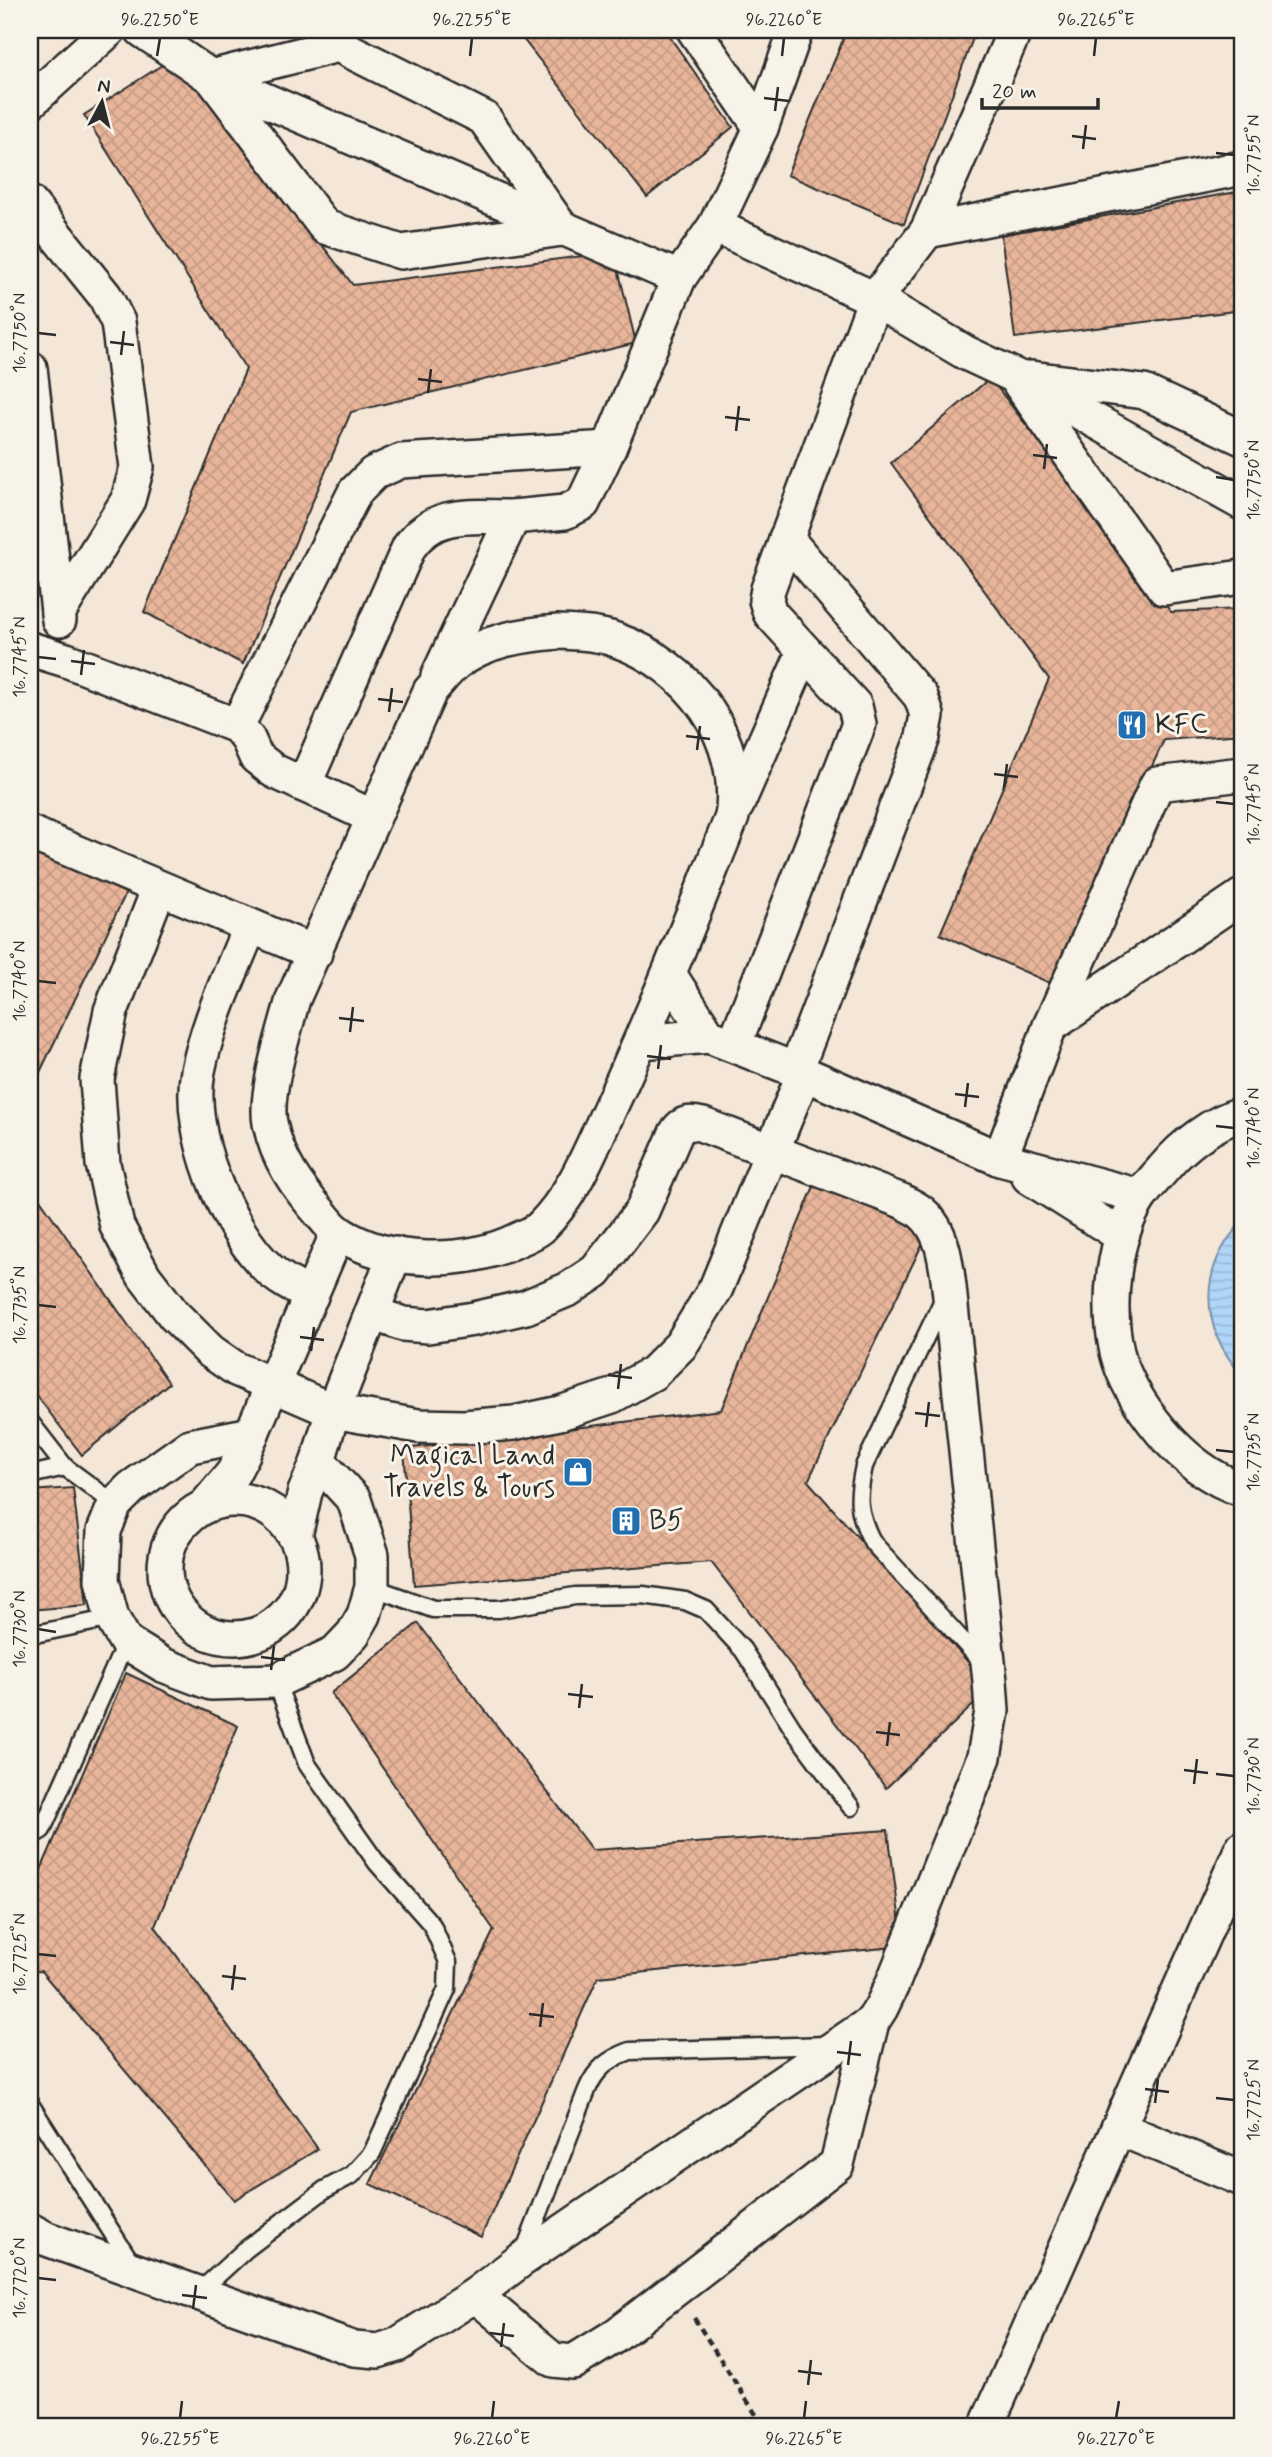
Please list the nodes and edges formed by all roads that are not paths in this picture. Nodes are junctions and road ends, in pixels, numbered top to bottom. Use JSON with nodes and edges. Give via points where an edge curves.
{"nodes":[{"id":1,"x":109,"y":30,"type":"edge"},
{"id":2,"x":142,"y":30,"type":"edge"},
{"id":3,"x":694,"y":30,"type":"edge"},
{"id":4,"x":796,"y":30,"type":"edge"},
{"id":5,"x":1015,"y":30,"type":"edge"},
{"id":6,"x":211,"y":76,"type":"junction"},
{"id":7,"x":30,"y":102,"type":"edge"},
{"id":8,"x":761,"y":128,"type":"junction"},
{"id":9,"x":1242,"y":168,"type":"edge"},
{"id":10,"x":30,"y":203,"type":"edge"},
{"id":11,"x":715,"y":226,"type":"junction"},
{"id":12,"x":562,"y":229,"type":"junction"},
{"id":13,"x":927,"y":231,"type":"junction"},
{"id":14,"x":678,"y":278,"type":"junction"},
{"id":15,"x":875,"y":299,"type":"junction"},
{"id":16,"x":30,"y":368,"type":"edge"},
{"id":17,"x":1015,"y":376,"type":"junction"},
{"id":18,"x":1242,"y":438,"type":"edge"},
{"id":19,"x":609,"y":448,"type":"junction"},
{"id":20,"x":1242,"y":503,"type":"edge"},
{"id":21,"x":513,"y":517,"type":"junction"},
{"id":22,"x":786,"y":538,"type":"junction"},
{"id":23,"x":1242,"y":578,"type":"edge"},
{"id":24,"x":58,"y":613,"type":"junction"},
{"id":25,"x":30,"y":649,"type":"edge"},
{"id":26,"x":804,"y":652,"type":"junction"},
{"id":27,"x":66,"y":660,"type":"junction"},
{"id":28,"x":430,"y":691,"type":"junction"},
{"id":29,"x":237,"y":726,"type":"junction"},
{"id":30,"x":1242,"y":774,"type":"edge"},
{"id":31,"x":304,"y":786,"type":"junction"},
{"id":32,"x":373,"y":817,"type":"junction"},
{"id":33,"x":732,"y":817,"type":"junction"},
{"id":34,"x":30,"y":833,"type":"edge"},
{"id":35,"x":159,"y":888,"type":"junction"},
{"id":36,"x":1242,"y":896,"type":"edge"},
{"id":37,"x":250,"y":926,"type":"junction"},
{"id":38,"x":315,"y":954,"type":"junction"},
{"id":39,"x":669,"y":974,"type":"junction"},
{"id":40,"x":1049,"y":1026,"type":"junction"},
{"id":41,"x":721,"y":1040,"type":"junction"},
{"id":42,"x":641,"y":1042,"type":"junction"},
{"id":43,"x":800,"y":1071,"type":"junction"},
{"id":44,"x":1242,"y":1114,"type":"edge"},
{"id":45,"x":774,"y":1152,"type":"junction"},
{"id":46,"x":1000,"y":1159,"type":"junction"},
{"id":47,"x":1140,"y":1196,"type":"junction"},
{"id":48,"x":338,"y":1233,"type":"junction"},
{"id":49,"x":1122,"y":1236,"type":"junction"},
{"id":50,"x":395,"y":1254,"type":"junction"},
{"id":51,"x":949,"y":1287,"type":"junction"},
{"id":52,"x":311,"y":1296,"type":"junction"},
{"id":53,"x":372,"y":1313,"type":"junction"},
{"id":54,"x":273,"y":1385,"type":"junction"},
{"id":55,"x":333,"y":1411,"type":"junction"},
{"id":56,"x":30,"y":1422,"type":"edge"},
{"id":57,"x":252,"y":1434,"type":"junction"},
{"id":58,"x":318,"y":1461,"type":"junction"},
{"id":59,"x":65,"y":1467,"type":"junction"},
{"id":60,"x":30,"y":1475,"type":"edge"},
{"id":61,"x":1242,"y":1489,"type":"edge"},
{"id":62,"x":115,"y":1504,"type":"junction"},
{"id":63,"x":205,"y":1505,"type":"junction"},
{"id":64,"x":295,"y":1536,"type":"junction"},
{"id":65,"x":372,"y":1587,"type":"junction"},
{"id":66,"x":119,"y":1630,"type":"junction"},
{"id":67,"x":30,"y":1635,"type":"edge"},
{"id":68,"x":989,"y":1670,"type":"junction"},
{"id":69,"x":276,"y":1681,"type":"junction"},
{"id":70,"x":851,"y":1807,"type":"dead end"},
{"id":71,"x":30,"y":1837,"type":"edge"},
{"id":72,"x":1242,"y":1847,"type":"edge"},
{"id":73,"x":872,"y":2022,"type":"junction"},
{"id":74,"x":836,"y":2044,"type":"junction"},
{"id":75,"x":30,"y":2104,"type":"edge"},
{"id":76,"x":1118,"y":2128,"type":"junction"},
{"id":77,"x":1242,"y":2179,"type":"edge"},
{"id":78,"x":30,"y":2230,"type":"edge"},
{"id":79,"x":521,"y":2260,"type":"junction"},
{"id":80,"x":137,"y":2271,"type":"junction"},
{"id":81,"x":197,"y":2293,"type":"junction"},
{"id":82,"x":475,"y":2295,"type":"junction"},
{"id":83,"x":986,"y":2427,"type":"edge"}],
"edges":[{"from":1,"to":7,"type":"street"},
{"from":2,"to":6,"type":"street"},
{"from":3,"to":8,"type":"street"},
{"from":4,"to":8,"type":"street"},
{"from":5,"to":13,"type":"street"},
{"from":6,"to":12,"type":"street"},
{"from":6,"to":12,"type":"street","via":[[338,45],[484,118]]},
{"from":6,"to":12,"type":"street","via":[[325,227],[401,252]]},
{"from":8,"to":11,"type":"street"},
{"from":9,"to":13,"type":"street"},
{"from":10,"to":24,"type":"street","via":[[106,296],[118,323],[137,467],[128,500]]},
{"from":11,"to":14,"type":"street"},
{"from":11,"to":15,"type":"street"},
{"from":12,"to":14,"type":"street"},
{"from":13,"to":15,"type":"street"},
{"from":14,"to":19,"type":"street"},
{"from":15,"to":17,"type":"street"},
{"from":15,"to":22,"type":"street"},
{"from":16,"to":24,"type":"street"},
{"from":17,"to":18,"type":"street","via":[[1144,392]]},
{"from":17,"to":20,"type":"street"},
{"from":17,"to":23,"type":"street","via":[[1164,588]]},
{"from":19,"to":21,"type":"street","via":[[583,503],[565,512]]},
{"from":19,"to":29,"type":"street","via":[[401,461],[374,472],[355,492]]},
{"from":21,"to":28,"type":"street"},
{"from":21,"to":31,"type":"street","via":[[455,517],[429,525],[417,536]]},
{"from":22,"to":26,"type":"street","via":[[766,600],[770,612]]},
{"from":22,"to":43,"type":"street","via":[[921,697],[927,716]]},
{"from":24,"to":27,"type":"street"},
{"from":25,"to":27,"type":"street"},
{"from":26,"to":33,"type":"street"},
{"from":26,"to":41,"type":"street","via":[[855,706],[859,724]]},
{"from":27,"to":29,"type":"street"},
{"from":28,"to":32,"type":"street"},
{"from":28,"to":33,"type":"street","via":[[456,663],[477,649],[520,635],[558,632],[614,639],[663,662],[703,702],[728,753],[735,796]]},
{"from":29,"to":31,"type":"street","via":[[256,757]]},
{"from":30,"to":40,"type":"street","via":[[1157,784]]},
{"from":31,"to":32,"type":"street"},
{"from":32,"to":38,"type":"street"},
{"from":33,"to":39,"type":"street"},
{"from":34,"to":35,"type":"street"},
{"from":35,"to":37,"type":"street"},
{"from":35,"to":54,"type":"street","via":[[111,1011],[97,1079],[103,1164],[117,1226],[144,1276],[174,1315],[210,1351]]},
{"from":36,"to":40,"type":"street"},
{"from":37,"to":38,"type":"street"},
{"from":37,"to":52,"type":"street","via":[[213,1018],[195,1102],[212,1179],[239,1231],[271,1271]]},
{"from":38,"to":48,"type":"street","via":[[293,999],[269,1120],[292,1180]]},
{"from":39,"to":41,"type":"street"},
{"from":39,"to":42,"type":"street"},
{"from":40,"to":46,"type":"street"},
{"from":41,"to":42,"type":"street"},
{"from":41,"to":43,"type":"street"},
{"from":42,"to":50,"type":"street","via":[[563,1204],[537,1230],[501,1248],[465,1257]]},
{"from":43,"to":45,"type":"street"},
{"from":43,"to":46,"type":"street"},
{"from":44,"to":47,"type":"street","via":[[1179,1150]]},
{"from":45,"to":51,"type":"street","via":[[922,1213],[945,1254]]},
{"from":45,"to":53,"type":"street","via":[[703,1125],[683,1124],[642,1212],[596,1271],[569,1289],[526,1307],[428,1326],[403,1324]]},
{"from":45,"to":55,"type":"street","via":[[699,1317],[681,1345],[653,1373],[633,1385],[560,1413],[513,1423],[418,1426]]},
{"from":46,"to":47,"type":"street"},
{"from":46,"to":49,"type":"street"},
{"from":47,"to":49,"type":"street"},
{"from":48,"to":50,"type":"street"},
{"from":48,"to":52,"type":"street"},
{"from":49,"to":61,"type":"street","via":[[1111,1294],[1117,1353],[1141,1407],[1179,1452],[1228,1485]]},
{"from":50,"to":53,"type":"street"},
{"from":51,"to":68,"type":"street"},
{"from":51,"to":68,"type":"lane","via":[[864,1466],[858,1492],[861,1520],[873,1543]]},
{"from":52,"to":54,"type":"street"},
{"from":53,"to":55,"type":"street"},
{"from":54,"to":55,"type":"street"},
{"from":54,"to":57,"type":"street"},
{"from":55,"to":58,"type":"street"},
{"from":56,"to":59,"type":"lane"},
{"from":57,"to":62,"type":"street","via":[[190,1446]]},
{"from":57,"to":63,"type":"street","via":[[233,1473]]},
{"from":58,"to":64,"type":"street"},
{"from":58,"to":65,"type":"street","via":[[354,1500],[372,1555]]},
{"from":59,"to":60,"type":"lane"},
{"from":59,"to":62,"type":"lane"},
{"from":62,"to":66,"type":"street","via":[[104,1531],[102,1580]]},
{"from":63,"to":64,"type":"street","via":[[247,1501],[267,1508]]},
{"from":63,"to":64,"type":"street","via":[[174,1533],[164,1572],[178,1611],[211,1635],[252,1636],[287,1615],[303,1577]]},
{"from":65,"to":69,"type":"street","via":[[365,1615],[335,1653]]},
{"from":65,"to":70,"type":"lane","via":[[433,1609],[499,1609],[575,1595],[643,1595],[685,1601],[706,1610],[743,1650]]},
{"from":66,"to":67,"type":"lane"},
{"from":66,"to":69,"type":"street","via":[[163,1665],[211,1683]]},
{"from":66,"to":71,"type":"lane","via":[[42,1830]]},
{"from":68,"to":73,"type":"street","via":[[992,1711],[984,1756],[892,1985]]},
{"from":69,"to":81,"type":"lane","via":[[307,1764],[377,1863],[432,1925],[448,1962],[446,1989],[372,2153],[352,2175],[324,2190],[245,2250]]},
{"from":72,"to":76,"type":"street"},
{"from":73,"to":74,"type":"street"},
{"from":73,"to":82,"type":"street","via":[[837,2164],[615,2336],[572,2362],[553,2360]]},
{"from":74,"to":79,"type":"street"},
{"from":74,"to":79,"type":"lane","via":[[630,2051],[602,2066],[590,2082]]},
{"from":75,"to":80,"type":"lane"},
{"from":76,"to":77,"type":"street"},
{"from":76,"to":83,"type":"street"},
{"from":78,"to":80,"type":"street"},
{"from":79,"to":82,"type":"street"},
{"from":80,"to":81,"type":"street"},
{"from":81,"to":82,"type":"street","via":[[354,2350],[378,2351],[397,2345]]}]}
